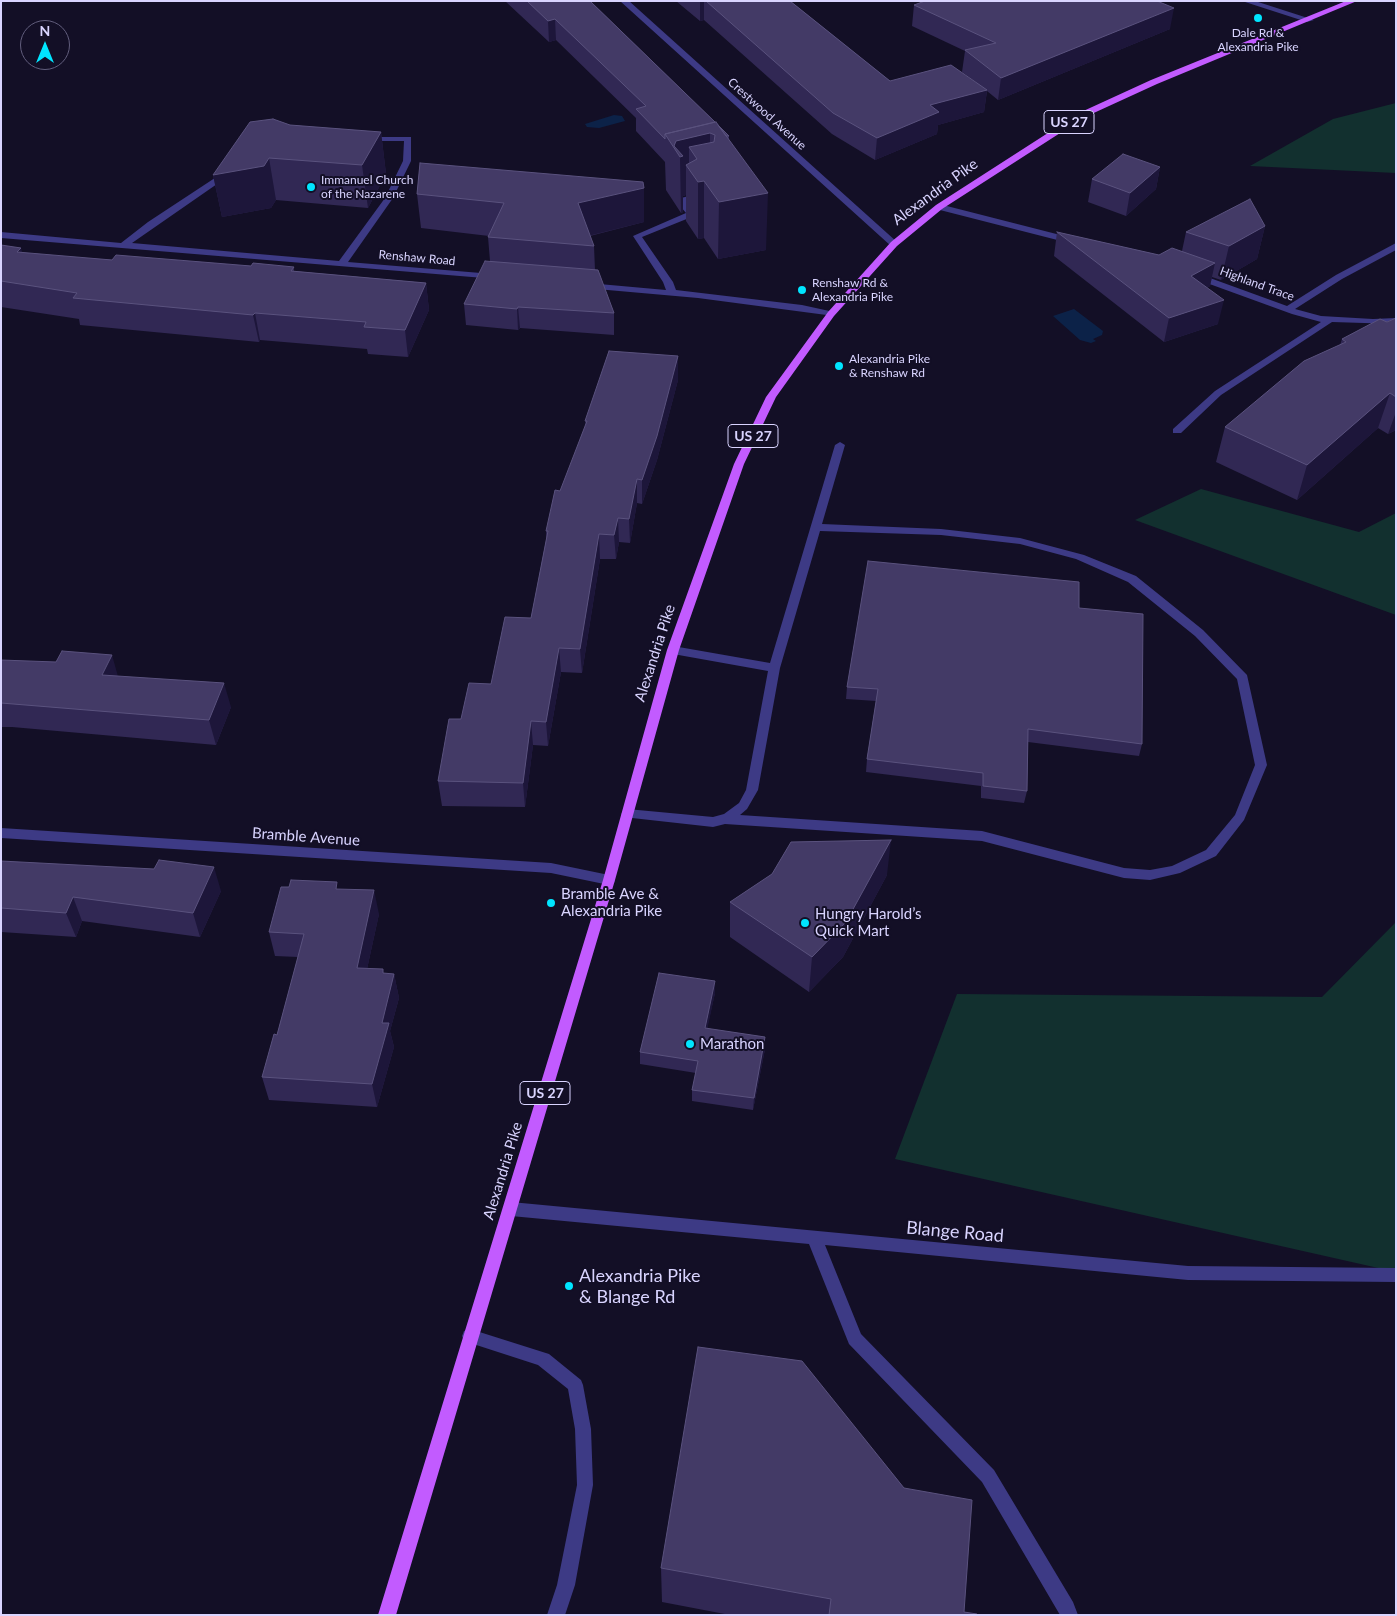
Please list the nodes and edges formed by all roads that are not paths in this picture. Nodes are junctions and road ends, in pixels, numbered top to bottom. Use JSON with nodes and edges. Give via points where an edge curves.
{"nodes":[{"id":1,"x":624,"y":1,"type":"edge"},
{"id":2,"x":1246,"y":1,"type":"edge"},
{"id":3,"x":1353,"y":1,"type":"edge"},
{"id":4,"x":1310,"y":20,"type":"junction"},
{"id":5,"x":353,"y":138,"type":"edge"},
{"id":6,"x":233,"y":170,"type":"edge"},
{"id":7,"x":710,"y":194,"type":"edge"},
{"id":8,"x":939,"y":206,"type":"junction"},
{"id":9,"x":1,"y":235,"type":"edge"},
{"id":10,"x":894,"y":244,"type":"junction"},
{"id":11,"x":1086,"y":244,"type":"edge"},
{"id":12,"x":124,"y":245,"type":"junction"},
{"id":13,"x":1396,"y":246,"type":"edge"},
{"id":14,"x":342,"y":264,"type":"junction"},
{"id":15,"x":1188,"y":273,"type":"edge"},
{"id":16,"x":505,"y":278,"type":"edge"},
{"id":17,"x":580,"y":285,"type":"edge"},
{"id":18,"x":672,"y":293,"type":"junction"},
{"id":19,"x":1290,"y":308,"type":"junction"},
{"id":20,"x":831,"y":314,"type":"junction"},
{"id":21,"x":1331,"y":319,"type":"junction"},
{"id":22,"x":1396,"y":321,"type":"edge"},
{"id":23,"x":1177,"y":431,"type":"dead end"},
{"id":24,"x":840,"y":445,"type":"dead end"},
{"id":25,"x":816,"y":527,"type":"junction"},
{"id":26,"x":672,"y":650,"type":"junction"},
{"id":27,"x":774,"y":668,"type":"junction"},
{"id":28,"x":627,"y":814,"type":"junction"},
{"id":29,"x":726,"y":819,"type":"junction"},
{"id":30,"x":1,"y":834,"type":"edge"},
{"id":31,"x":608,"y":880,"type":"junction"},
{"id":32,"x":511,"y":1209,"type":"junction"},
{"id":33,"x":814,"y":1237,"type":"junction"},
{"id":34,"x":1396,"y":1275,"type":"edge"},
{"id":35,"x":470,"y":1336,"type":"junction"},
{"id":36,"x":387,"y":1615,"type":"edge"},
{"id":37,"x":556,"y":1615,"type":"edge"},
{"id":38,"x":1069,"y":1615,"type":"edge"}],
"edges":[{"from":1,"to":10,"type":"street","name":"Crestwood Avenue"},
{"from":2,"to":4,"type":"street"},
{"from":3,"to":4,"type":"main road","name":"Alexandria Pike","number":"US 27"},
{"from":4,"to":8,"type":"main road","name":"Alexandria Pike","number":"US 27","via":[[1154,82],[1082,115]]},
{"from":5,"to":14,"type":"street","via":[[408,139],[407,161],[400,181]]},
{"from":6,"to":12,"type":"street"},
{"from":7,"to":18,"type":"street","via":[[680,202],[691,214],[637,236]]},
{"from":8,"to":10,"type":"main road","name":"Alexandria Pike","number":"US 27"},
{"from":8,"to":11,"type":"street"},
{"from":9,"to":12,"type":"street","name":"Renshaw Road"},
{"from":10,"to":20,"type":"main road","name":"Alexandria Pike","number":"US 27"},
{"from":12,"to":14,"type":"street","name":"Renshaw Road"},
{"from":13,"to":19,"type":"street"},
{"from":14,"to":16,"type":"street","name":"Renshaw Road"},
{"from":15,"to":19,"type":"street","name":"Highland Trace"},
{"from":17,"to":18,"type":"street"},
{"from":18,"to":20,"type":"street"},
{"from":19,"to":21,"type":"street","name":"Highland Trace","via":[[1321,319]]},
{"from":20,"to":26,"type":"main road","name":"Alexandria Pike","number":"US 27","via":[[803,350],[764,411],[740,464]]},
{"from":21,"to":22,"type":"street","name":"Highland Trace"},
{"from":21,"to":23,"type":"street","via":[[1218,393]]},
{"from":24,"to":25,"type":"street"},
{"from":25,"to":27,"type":"street"},
{"from":25,"to":29,"type":"street","via":[[941,532],[1020,541],[1080,557],[1132,579],[1199,633],[1243,678],[1261,765],[1240,817],[1211,853],[1175,870],[1150,875],[1124,873],[982,836]]},
{"from":26,"to":27,"type":"street"},
{"from":26,"to":28,"type":"main road","name":"Alexandria Pike","number":"US 27"},
{"from":27,"to":29,"type":"street","via":[[752,790],[743,806]]},
{"from":28,"to":29,"type":"street","via":[[713,822]]},
{"from":28,"to":31,"type":"main road","name":"Alexandria Pike","number":"US 27"},
{"from":30,"to":31,"type":"street","name":"Bramble Avenue","via":[[550,868]]},
{"from":31,"to":32,"type":"main road","name":"Alexandria Pike","number":"US 27"},
{"from":32,"to":33,"type":"street","name":"Blange Road"},
{"from":32,"to":35,"type":"main road","name":"Alexandria Pike","number":"US 27"},
{"from":33,"to":34,"type":"street","name":"Blange Road","via":[[1188,1273]]},
{"from":33,"to":38,"type":"street","via":[[855,1340],[988,1476]]},
{"from":35,"to":36,"type":"main road","name":"Alexandria Pike","number":"US 27"},
{"from":35,"to":37,"type":"street","via":[[543,1359],[575,1385],[583,1428],[585,1485],[566,1585]]}]}
